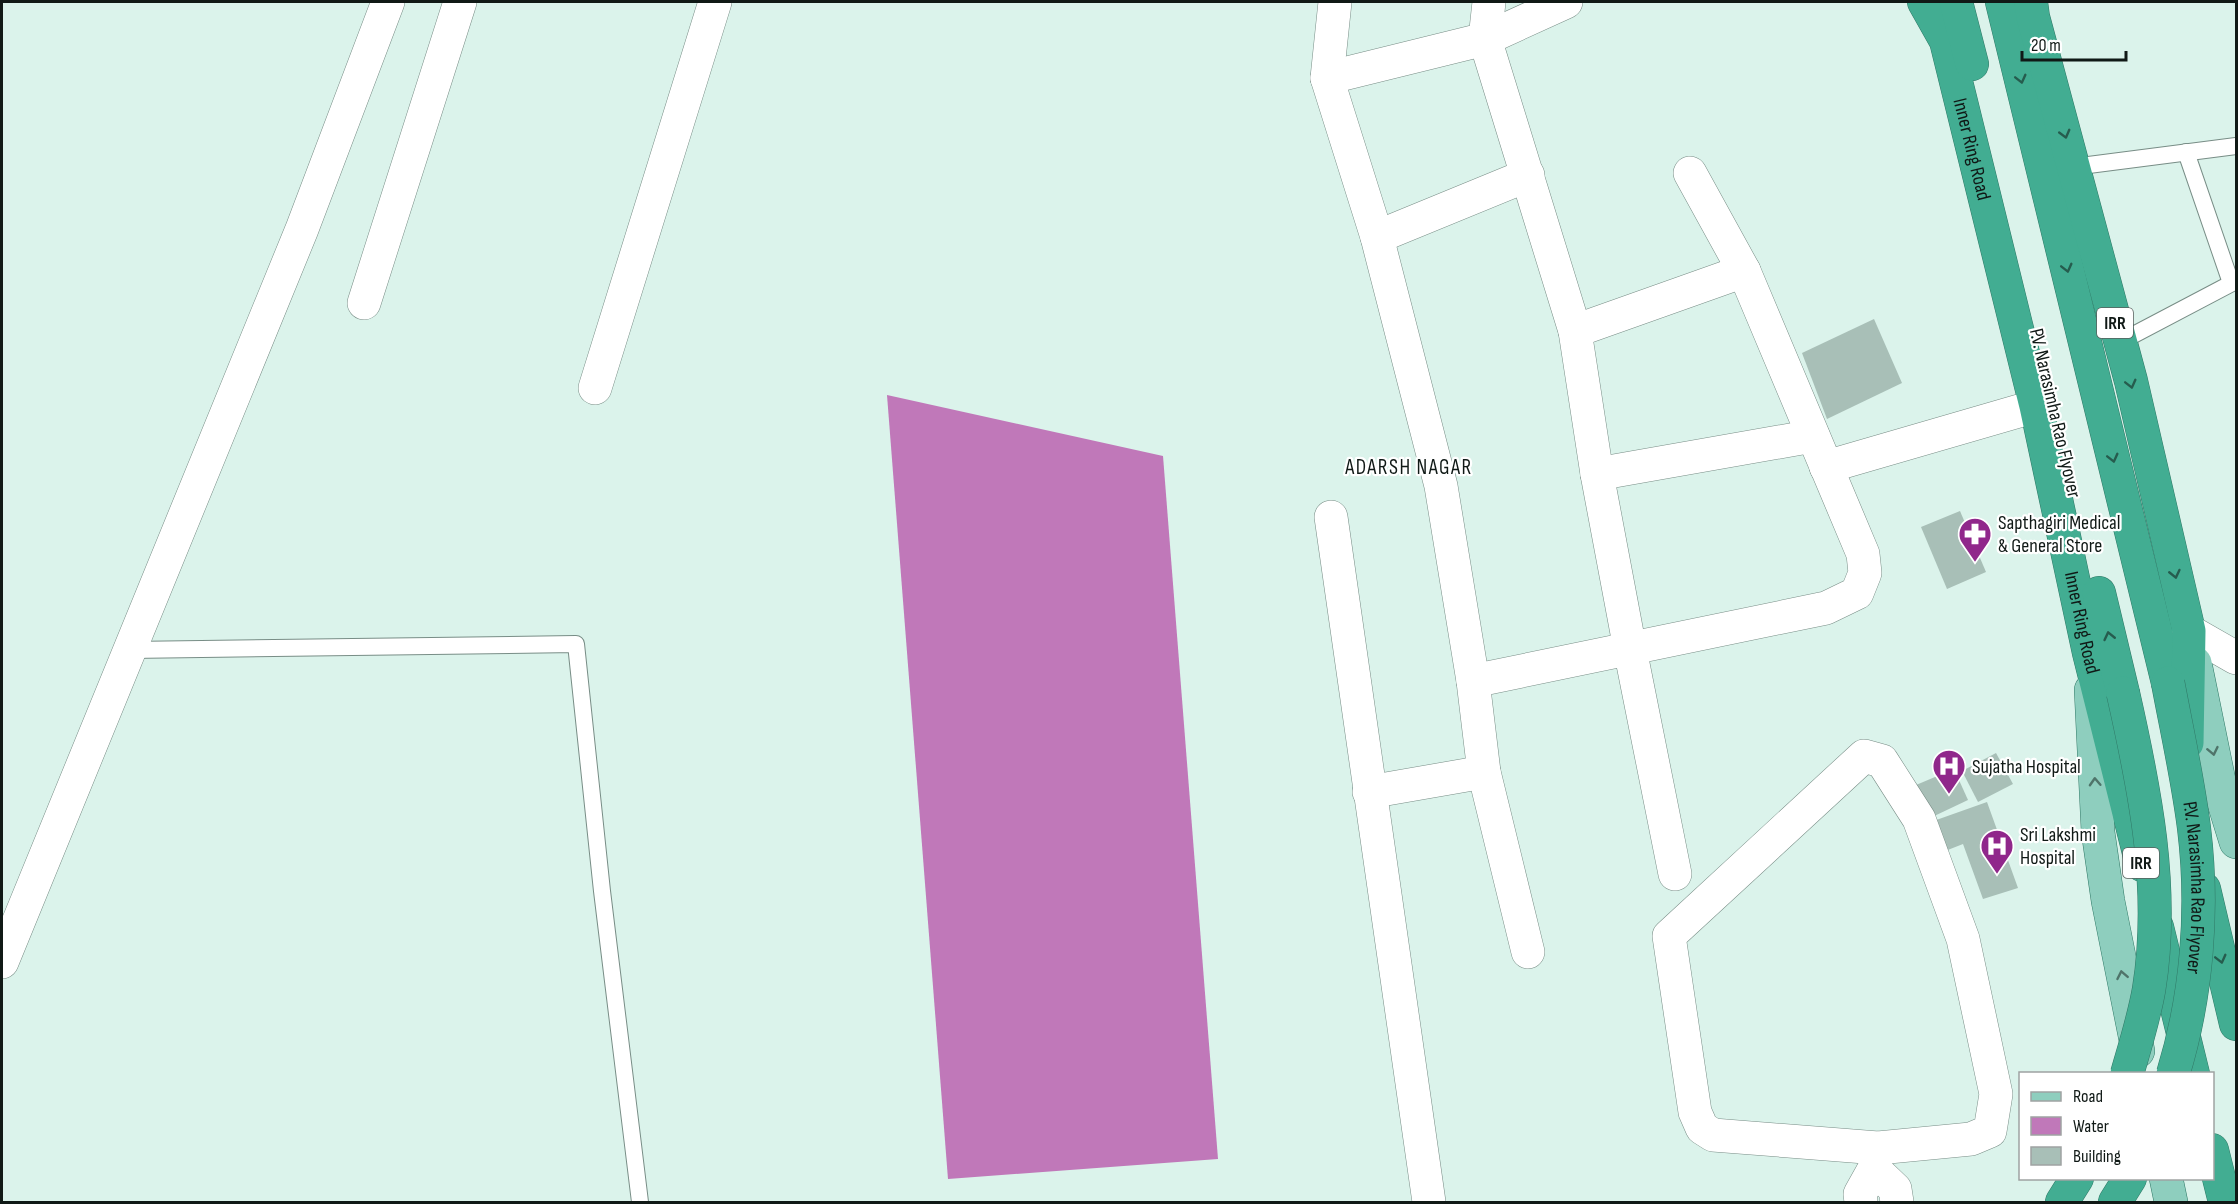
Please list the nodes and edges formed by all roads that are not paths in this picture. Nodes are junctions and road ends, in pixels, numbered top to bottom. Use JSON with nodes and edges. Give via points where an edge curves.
{"nodes":[{"id":1,"x":388,"y":2,"type":"edge"},
{"id":2,"x":460,"y":2,"type":"edge"},
{"id":3,"x":715,"y":2,"type":"edge"},
{"id":4,"x":1335,"y":2,"type":"edge"},
{"id":5,"x":1489,"y":2,"type":"edge"},
{"id":6,"x":1566,"y":2,"type":"edge"},
{"id":7,"x":1924,"y":2,"type":"edge"},
{"id":8,"x":1936,"y":2,"type":"edge"},
{"id":9,"x":1956,"y":2,"type":"edge"},
{"id":10,"x":2002,"y":2,"type":"edge"},
{"id":11,"x":2031,"y":7,"type":"edge"},
{"id":12,"x":1485,"y":39,"type":"junction"},
{"id":13,"x":1946,"y":41,"type":"junction"},
{"id":14,"x":1327,"y":78,"type":"junction"},
{"id":15,"x":2236,"y":146,"type":"edge"},
{"id":16,"x":2186,"y":152,"type":"junction"},
{"id":17,"x":2073,"y":167,"type":"junction"},
{"id":18,"x":1690,"y":174,"type":"dead end"},
{"id":19,"x":1528,"y":175,"type":"junction"},
{"id":20,"x":1377,"y":237,"type":"junction"},
{"id":21,"x":1744,"y":272,"type":"junction"},
{"id":22,"x":2234,"y":282,"type":"edge"},
{"id":23,"x":364,"y":303,"type":"dead end"},
{"id":24,"x":1575,"y":331,"type":"junction"},
{"id":25,"x":2120,"y":342,"type":"junction"},
{"id":26,"x":595,"y":388,"type":"dead end"},
{"id":27,"x":2036,"y":406,"type":"junction"},
{"id":28,"x":1813,"y":436,"type":"junction"},
{"id":29,"x":1826,"y":467,"type":"junction"},
{"id":30,"x":1597,"y":474,"type":"junction"},
{"id":31,"x":1331,"y":517,"type":"dead end"},
{"id":32,"x":2189,"y":632,"type":"junction"},
{"id":33,"x":1630,"y":648,"type":"junction"},
{"id":34,"x":129,"y":650,"type":"junction"},
{"id":35,"x":2089,"y":653,"type":"junction"},
{"id":36,"x":2236,"y":658,"type":"edge"},
{"id":37,"x":1473,"y":681,"type":"junction"},
{"id":38,"x":1484,"y":772,"type":"junction"},
{"id":39,"x":1369,"y":792,"type":"junction"},
{"id":40,"x":2236,"y":842,"type":"edge"},
{"id":41,"x":1676,"y":874,"type":"dead end"},
{"id":42,"x":1528,"y":952,"type":"dead end"},
{"id":43,"x":2,"y":962,"type":"edge"},
{"id":44,"x":2236,"y":1024,"type":"edge"},
{"id":45,"x":2128,"y":1072,"type":"edge"},
{"id":46,"x":2143,"y":1072,"type":"edge"},
{"id":47,"x":2174,"y":1072,"type":"edge"},
{"id":48,"x":2193,"y":1072,"type":"edge"},
{"id":49,"x":2214,"y":1158,"type":"edge"},
{"id":50,"x":1876,"y":1159,"type":"junction"},
{"id":51,"x":2076,"y":1180,"type":"edge"},
{"id":52,"x":2129,"y":1180,"type":"edge"},
{"id":53,"x":2166,"y":1180,"type":"edge"},
{"id":54,"x":640,"y":1203,"type":"edge"},
{"id":55,"x":1429,"y":1203,"type":"edge"},
{"id":56,"x":1860,"y":1203,"type":"edge"},
{"id":57,"x":1896,"y":1203,"type":"edge"},
{"id":58,"x":2061,"y":1203,"type":"edge"},
{"id":59,"x":2115,"y":1203,"type":"edge"},
{"id":60,"x":2171,"y":1203,"type":"edge"},
{"id":61,"x":2225,"y":1203,"type":"edge"}],
"edges":[{"from":1,"to":34,"type":"street","via":[[302,230]]},
{"from":2,"to":23,"type":"street"},
{"from":3,"to":26,"type":"street"},
{"from":4,"to":14,"type":"street"},
{"from":5,"to":12,"type":"street"},
{"from":6,"to":12,"type":"street"},
{"from":7,"to":13,"type":"highway"},
{"from":8,"to":13,"type":"main road","name":"Inner Ring Road","number":"IRR"},
{"from":45,"to":9,"type":"highway","name":"P.V. Narasimha Rao Flyover","one_way":true,"bridge":true,"via":[[2149,988],[2155,910],[2150,831],[2123,693]]},
{"from":10,"to":47,"type":"highway","name":"P.V. Narasimha Rao Flyover","one_way":true,"bridge":true,"via":[[2168,684],[2192,819],[2198,914],[2191,999]]},
{"from":11,"to":17,"type":"highway","number":"IRR","one_way":true},
{"from":12,"to":14,"type":"street"},
{"from":12,"to":19,"type":"street"},
{"from":13,"to":27,"type":"highway","name":"Inner Ring Road","number":"IRR"},
{"from":14,"to":20,"type":"street"},
{"from":15,"to":16,"type":"lane"},
{"from":16,"to":17,"type":"lane"},
{"from":16,"to":22,"type":"lane"},
{"from":17,"to":25,"type":"highway","number":"IRR"},
{"from":18,"to":21,"type":"street"},
{"from":19,"to":20,"type":"street"},
{"from":19,"to":24,"type":"street"},
{"from":20,"to":37,"type":"street","via":[[1441,486]]},
{"from":21,"to":24,"type":"street"},
{"from":21,"to":28,"type":"street"},
{"from":22,"to":25,"type":"lane"},
{"from":24,"to":30,"type":"street"},
{"from":25,"to":32,"type":"highway","number":"IRR","one_way":true},
{"from":27,"to":29,"type":"street"},
{"from":27,"to":35,"type":"highway","name":"Inner Ring Road","number":"IRR"},
{"from":28,"to":29,"type":"street"},
{"from":28,"to":30,"type":"street"},
{"from":29,"to":33,"type":"street","via":[[1863,554],[1865,573],[1857,593],[1826,608]]},
{"from":30,"to":33,"type":"street"},
{"from":31,"to":39,"type":"street"},
{"from":32,"to":36,"type":"street"},
{"from":32,"to":40,"type":"main road","number":"IRR","one_way":true,"via":[[2223,800]]},
{"from":32,"to":44,"type":"highway","number":"IRR","one_way":true,"via":[[2186,812]]},
{"from":33,"to":37,"type":"street"},
{"from":33,"to":41,"type":"street"},
{"from":34,"to":43,"type":"street"},
{"from":34,"to":54,"type":"lane","via":[[576,644]]},
{"from":46,"to":35,"type":"main road","name":"Inner Ring Road","number":"IRR","one_way":true,"via":[[2098,832]]},
{"from":35,"to":48,"type":"highway","number":"IRR"},
{"from":37,"to":38,"type":"street"},
{"from":38,"to":39,"type":"street"},
{"from":38,"to":42,"type":"street"},
{"from":39,"to":55,"type":"street"},
{"from":49,"to":61,"type":"highway"},
{"from":50,"to":50,"type":"street","via":[[1713,1135],[1702,1128],[1695,1112],[1669,936],[1864,756],[1882,761],[1919,819],[1963,939],[1996,1094],[1990,1131],[1971,1139]]},
{"from":50,"to":56,"type":"street","via":[[1860,1194]]},
{"from":50,"to":57,"type":"street","via":[[1895,1189]]},
{"from":51,"to":58,"type":"highway"},
{"from":52,"to":59,"type":"highway"},
{"from":53,"to":60,"type":"main road"}]}
